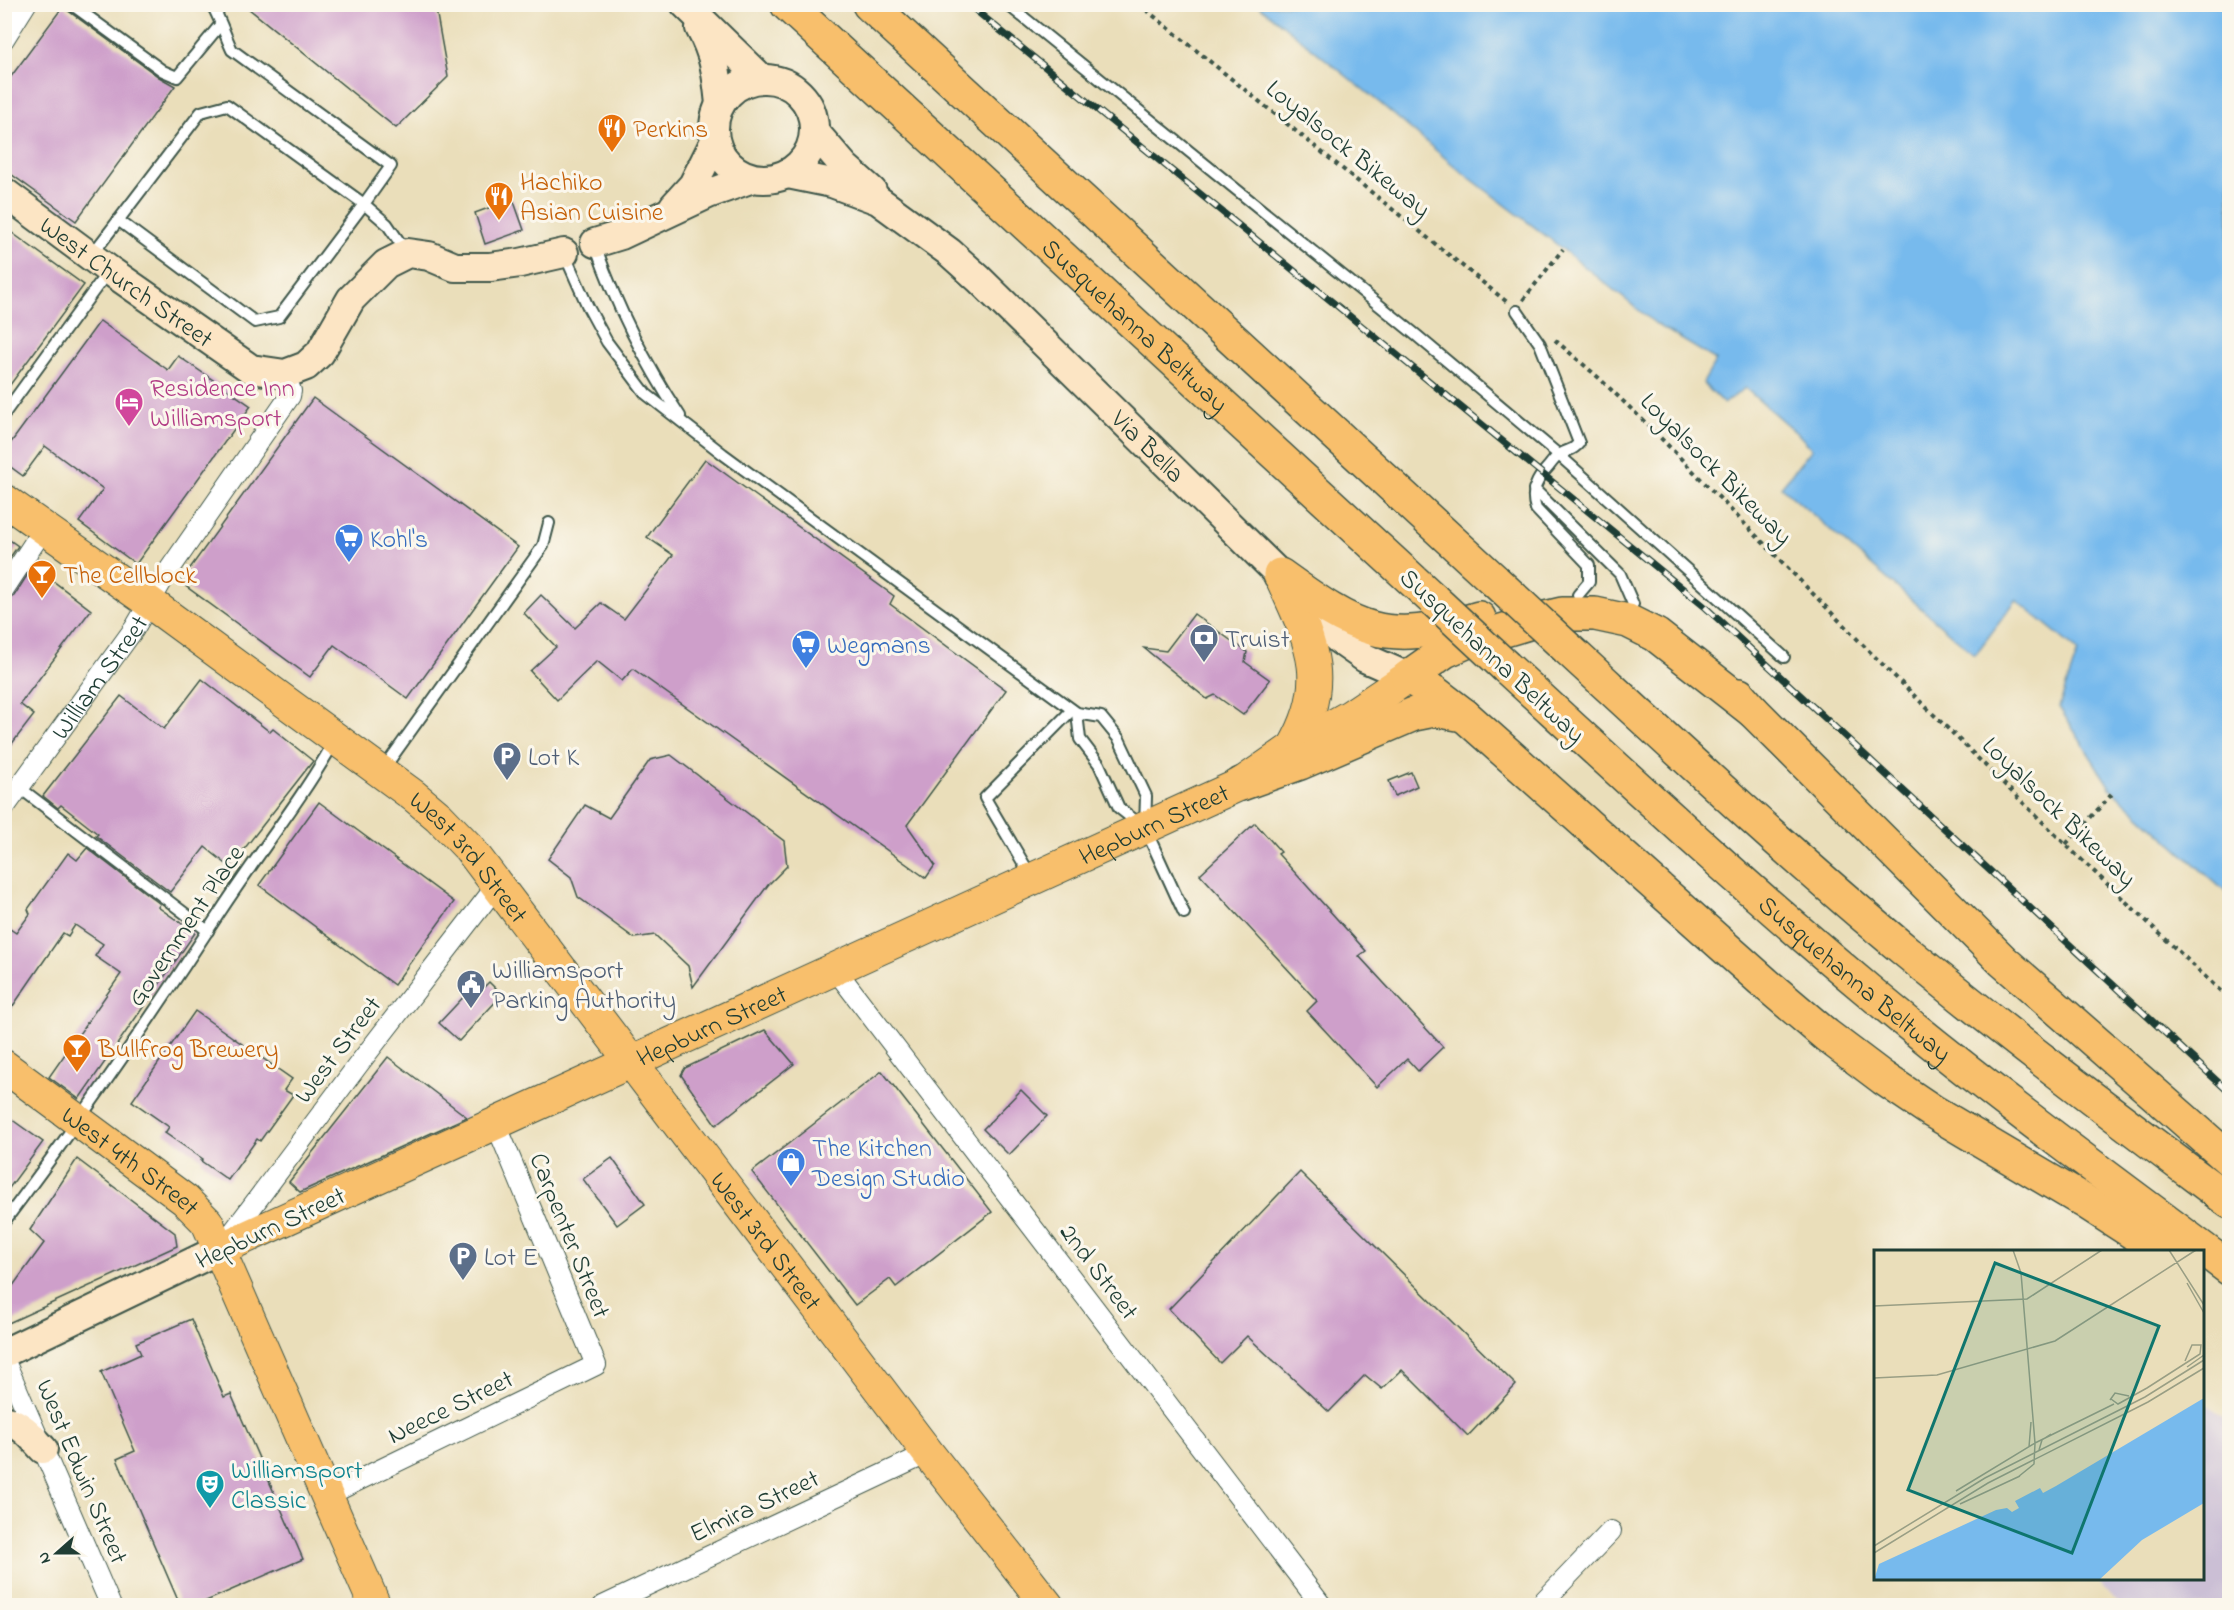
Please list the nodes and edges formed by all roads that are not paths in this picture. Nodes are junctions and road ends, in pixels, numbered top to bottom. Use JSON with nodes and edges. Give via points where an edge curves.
{"nodes":[{"id":1,"x":26,"y":4,"type":"edge"},
{"id":2,"x":71,"y":4,"type":"edge"},
{"id":3,"x":211,"y":4,"type":"edge"},
{"id":4,"x":774,"y":4,"type":"edge"},
{"id":5,"x":787,"y":4,"type":"edge"},
{"id":6,"x":869,"y":4,"type":"edge"},
{"id":7,"x":1007,"y":4,"type":"edge"},
{"id":8,"x":687,"y":6,"type":"edge"},
{"id":9,"x":220,"y":25,"type":"junction"},
{"id":10,"x":4,"y":39,"type":"edge"},
{"id":11,"x":854,"y":66,"type":"junction"},
{"id":12,"x":761,"y":78,"type":"junction"},
{"id":13,"x":720,"y":104,"type":"junction"},
{"id":14,"x":814,"y":131,"type":"junction"},
{"id":15,"x":715,"y":141,"type":"junction"},
{"id":16,"x":788,"y":174,"type":"junction"},
{"id":17,"x":750,"y":179,"type":"junction"},
{"id":18,"x":4,"y":192,"type":"edge"},
{"id":19,"x":364,"y":204,"type":"junction"},
{"id":20,"x":891,"y":209,"type":"junction"},
{"id":21,"x":666,"y":214,"type":"junction"},
{"id":22,"x":118,"y":220,"type":"junction"},
{"id":23,"x":595,"y":243,"type":"junction"},
{"id":24,"x":408,"y":253,"type":"junction"},
{"id":25,"x":564,"y":253,"type":"junction"},
{"id":26,"x":100,"y":263,"type":"junction"},
{"id":27,"x":1517,"y":311,"type":"road end"},
{"id":28,"x":285,"y":374,"type":"junction"},
{"id":29,"x":4,"y":414,"type":"edge"},
{"id":30,"x":693,"y":429,"type":"junction"},
{"id":31,"x":1559,"y":455,"type":"junction"},
{"id":32,"x":1534,"y":489,"type":"junction"},
{"id":33,"x":4,"y":500,"type":"edge"},
{"id":34,"x":549,"y":523,"type":"dead end"},
{"id":35,"x":44,"y":528,"type":"junction"},
{"id":36,"x":1280,"y":575,"type":"junction"},
{"id":37,"x":4,"y":589,"type":"edge"},
{"id":38,"x":1578,"y":595,"type":"junction"},
{"id":39,"x":149,"y":603,"type":"junction"},
{"id":40,"x":1633,"y":604,"type":"junction"},
{"id":41,"x":1784,"y":657,"type":"dead end"},
{"id":42,"x":1407,"y":677,"type":"junction"},
{"id":43,"x":1074,"y":711,"type":"junction"},
{"id":44,"x":1753,"y":711,"type":"junction"},
{"id":45,"x":1464,"y":714,"type":"junction"},
{"id":46,"x":335,"y":740,"type":"junction"},
{"id":47,"x":1293,"y":748,"type":"junction"},
{"id":48,"x":381,"y":771,"type":"junction"},
{"id":49,"x":1241,"y":784,"type":"junction"},
{"id":50,"x":9,"y":799,"type":"edge"},
{"id":51,"x":1145,"y":828,"type":"junction"},
{"id":52,"x":1033,"y":879,"type":"junction"},
{"id":53,"x":498,"y":884,"type":"junction"},
{"id":54,"x":1184,"y":913,"type":"dead end"},
{"id":55,"x":208,"y":931,"type":"junction"},
{"id":56,"x":835,"y":969,"type":"junction"},
{"id":57,"x":632,"y":1061,"type":"junction"},
{"id":58,"x":4,"y":1066,"type":"edge"},
{"id":59,"x":80,"y":1121,"type":"junction"},
{"id":60,"x":496,"y":1124,"type":"junction"},
{"id":61,"x":2229,"y":1160,"type":"edge"},
{"id":62,"x":2229,"y":1202,"type":"edge"},
{"id":63,"x":4,"y":1222,"type":"edge"},
{"id":64,"x":220,"y":1249,"type":"junction"},
{"id":65,"x":2161,"y":1250,"type":"edge"},
{"id":66,"x":2204,"y":1250,"type":"edge"},
{"id":67,"x":2204,"y":1250,"type":"edge"},
{"id":68,"x":2229,"y":1269,"type":"edge"},
{"id":69,"x":2204,"y":1278,"type":"edge"},
{"id":70,"x":2229,"y":1294,"type":"edge"},
{"id":71,"x":4,"y":1353,"type":"edge"},
{"id":72,"x":4,"y":1359,"type":"edge"},
{"id":73,"x":596,"y":1365,"type":"joint"},
{"id":74,"x":4,"y":1420,"type":"edge"},
{"id":75,"x":44,"y":1449,"type":"junction"},
{"id":76,"x":928,"y":1454,"type":"junction"},
{"id":77,"x":328,"y":1495,"type":"junction"},
{"id":78,"x":1611,"y":1531,"type":"dead end"},
{"id":79,"x":111,"y":1605,"type":"edge"},
{"id":80,"x":375,"y":1605,"type":"edge"},
{"id":81,"x":603,"y":1605,"type":"edge"},
{"id":82,"x":1048,"y":1605,"type":"edge"},
{"id":83,"x":1322,"y":1605,"type":"edge"},
{"id":84,"x":1539,"y":1605,"type":"edge"}],
"edges":[{"from":1,"to":10,"type":"street"},
{"from":2,"to":9,"type":"lane","via":[[177,77]]},
{"from":3,"to":9,"type":"lane"},
{"from":4,"to":11,"type":"highway"},
{"from":5,"to":11,"type":"highway","name":"Susquehanna Beltway"},
{"from":6,"to":62,"type":"highway","name":"Susquehanna Beltway","bridge":true,"via":[[1739,806],[2009,1035]]},
{"from":7,"to":31,"type":"lane","via":[[1416,334]]},
{"from":8,"to":12,"type":"main road"},
{"from":8,"to":13,"type":"main road","via":[[713,55]]},
{"from":9,"to":19,"type":"lane","via":[[232,50],[391,166]]},
{"from":11,"to":66,"type":"highway","name":"Susquehanna Beltway","bridge":true,"via":[[1702,847],[1871,993]]},
{"from":12,"to":13,"type":"main road","via":[[736,87]]},
{"from":12,"to":14,"type":"main road","via":[[790,86],[801,96],[809,108]]},
{"from":13,"to":15,"type":"main road"},
{"from":14,"to":16,"type":"main road","via":[[808,153]]},
{"from":14,"to":20,"type":"main road","name":"Via Bella","via":[[845,167]]},
{"from":15,"to":17,"type":"main road","via":[[725,161]]},
{"from":15,"to":21,"type":"main road","via":[[693,184]]},
{"from":16,"to":17,"type":"main road","via":[[763,181]]},
{"from":16,"to":20,"type":"main road","name":"Via Bella","via":[[840,185]]},
{"from":17,"to":21,"type":"main road"},
{"from":18,"to":26,"type":"main road","name":"West Church Street"},
{"from":19,"to":22,"type":"lane","via":[[227,105],[201,112]]},
{"from":19,"to":22,"type":"lane","via":[[279,316],[255,322]]},
{"from":19,"to":24,"type":"lane","via":[[387,224]]},
{"from":20,"to":36,"type":"main road","name":"Via Bella","via":[[979,279]]},
{"from":21,"to":23,"type":"main road"},
{"from":22,"to":26,"type":"lane"},
{"from":23,"to":25,"type":"street"},
{"from":23,"to":30,"type":"lane","via":[[620,309],[666,394]]},
{"from":24,"to":25,"type":"main road","via":[[429,256],[455,267],[478,267]]},
{"from":24,"to":28,"type":"main road","via":[[387,264],[351,299],[320,353],[306,366]]},
{"from":25,"to":30,"type":"lane","via":[[588,307],[627,371],[646,394]]},
{"from":26,"to":28,"type":"main road","name":"West Church Street","via":[[252,369]]},
{"from":26,"to":29,"type":"lane"},
{"from":27,"to":31,"type":"lane","via":[[1540,344],[1579,442],[1573,450]]},
{"from":28,"to":39,"type":"street","name":"William Street","via":[[290,396]]},
{"from":30,"to":43,"type":"lane"},
{"from":31,"to":32,"type":"lane"},
{"from":31,"to":41,"type":"lane"},
{"from":32,"to":38,"type":"lane","via":[[1536,509],[1589,565],[1589,582]]},
{"from":32,"to":40,"type":"lane","via":[[1620,574]]},
{"from":33,"to":35,"type":"main road","name":"West 3rd Street"},
{"from":34,"to":48,"type":"lane","via":[[543,546]]},
{"from":35,"to":37,"type":"street"},
{"from":35,"to":39,"type":"main road","name":"West 3rd Street"},
{"from":36,"to":38,"type":"highway","via":[[1350,621],[1375,630],[1401,633],[1434,630],[1540,600]]},
{"from":36,"to":42,"type":"main road","name":"Via Bella","via":[[1338,639],[1365,658]]},
{"from":36,"to":47,"type":"main road","via":[[1307,634],[1314,666],[1309,714]]},
{"from":38,"to":40,"type":"highway"},
{"from":39,"to":46,"type":"main road","name":"West 3rd Street"},
{"from":39,"to":50,"type":"street","name":"William Street"},
{"from":40,"to":44,"type":"highway","via":[[1666,619],[1693,641]]},
{"from":42,"to":44,"type":"highway","via":[[1468,640],[1545,618],[1595,614],[1628,621],[1656,635]]},
{"from":42,"to":45,"type":"highway"},
{"from":42,"to":47,"type":"main road","name":"Hepburn Street"},
{"from":43,"to":51,"type":"lane","via":[[1080,739],[1099,764],[1119,808]]},
{"from":43,"to":51,"type":"lane","via":[[1101,717],[1119,739],[1146,796]]},
{"from":43,"to":52,"type":"lane","via":[[984,798]]},
{"from":44,"to":61,"type":"highway","via":[[2004,961]]},
{"from":45,"to":49,"type":"highway","via":[[1434,710],[1414,714]]},
{"from":45,"to":65,"type":"highway","via":[[1833,1041],[1932,1111]]},
{"from":46,"to":48,"type":"main road","name":"West 3rd Street"},
{"from":46,"to":55,"type":"lane","name":"Government Place","via":[[311,782]]},
{"from":47,"to":49,"type":"main road","name":"Hepburn Street"},
{"from":48,"to":53,"type":"main road","name":"West 3rd Street","via":[[439,817]]},
{"from":49,"to":51,"type":"main road","name":"Hepburn Street"},
{"from":50,"to":55,"type":"lane"},
{"from":51,"to":52,"type":"main road","name":"Hepburn Street"},
{"from":51,"to":54,"type":"lane"},
{"from":52,"to":56,"type":"main road","name":"Hepburn Street"},
{"from":53,"to":57,"type":"main road","name":"West 3rd Street"},
{"from":53,"to":64,"type":"street","name":"West Street"},
{"from":55,"to":59,"type":"lane","name":"Government Place"},
{"from":56,"to":57,"type":"main road","name":"Hepburn Street"},
{"from":56,"to":83,"type":"street","name":"2nd Street"},
{"from":57,"to":60,"type":"main road","name":"Hepburn Street"},
{"from":57,"to":76,"type":"main road","name":"West 3rd Street"},
{"from":58,"to":59,"type":"main road","name":"West 4th Street"},
{"from":59,"to":63,"type":"lane","name":"Government Place"},
{"from":59,"to":64,"type":"main road","name":"West 4th Street","via":[[184,1200],[207,1222]]},
{"from":60,"to":64,"type":"main road","name":"Hepburn Street"},
{"from":60,"to":73,"type":"street","name":"Carpenter Street"},
{"from":64,"to":71,"type":"main road","name":"Hepburn Street"},
{"from":64,"to":77,"type":"main road","name":"West 4th Street"},
{"from":67,"to":68,"type":"highway","name":"Susquehanna Beltway","bridge":true},
{"from":69,"to":70,"type":"highway"},
{"from":72,"to":75,"type":"street","name":"West Edwin Street"},
{"from":73,"to":77,"type":"street","name":"Neece Street"},
{"from":74,"to":75,"type":"main road","via":[[26,1431]]},
{"from":75,"to":79,"type":"street","name":"West Edwin Street"},
{"from":76,"to":81,"type":"street","name":"Elmira Street"},
{"from":76,"to":82,"type":"main road","name":"West 3rd Street"},
{"from":77,"to":80,"type":"main road","name":"West 4th Street"},
{"from":78,"to":84,"type":"street"}]}
